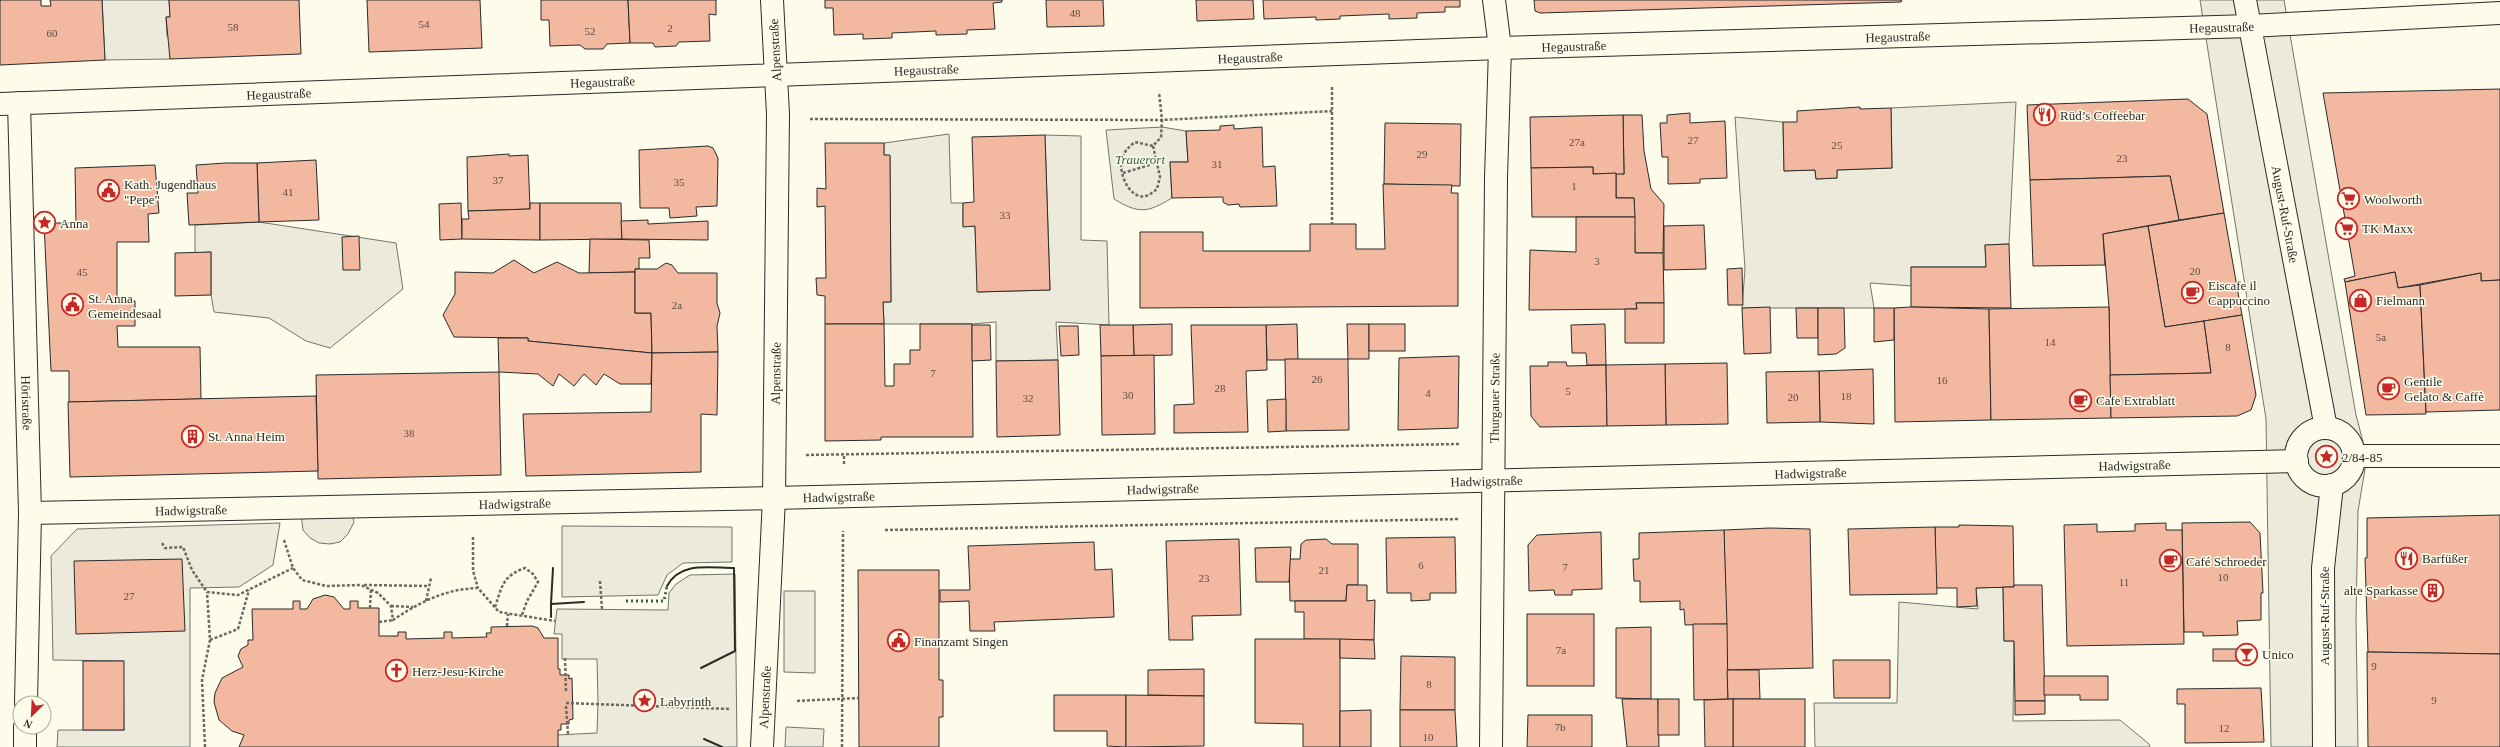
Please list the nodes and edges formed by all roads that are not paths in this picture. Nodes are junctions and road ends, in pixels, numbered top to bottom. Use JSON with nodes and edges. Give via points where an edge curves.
{"nodes":[{"id":1,"x":772,"y":0,"type":"edge"},
{"id":2,"x":1494,"y":0,"type":"edge"},
{"id":3,"x":2245,"y":0,"type":"edge"},
{"id":4,"x":2500,"y":13,"type":"edge"},
{"id":5,"x":2250,"y":26,"type":"junction"},
{"id":6,"x":1500,"y":48,"type":"junction"},
{"id":7,"x":776,"y":75,"type":"junction"},
{"id":8,"x":10,"y":104,"type":"edge"},
{"id":9,"x":2326,"y":428,"type":"junction"},
{"id":10,"x":2354,"y":456,"type":"junction"},
{"id":11,"x":2493,"y":456,"type":"edge"},
{"id":12,"x":2297,"y":461,"type":"junction"},
{"id":13,"x":1495,"y":481,"type":"junction"},
{"id":14,"x":2332,"y":485,"type":"junction"},
{"id":15,"x":774,"y":498,"type":"junction"},
{"id":16,"x":30,"y":512,"type":"junction"},
{"id":17,"x":26,"y":695,"type":"edge"},
{"id":18,"x":25,"y":735,"type":"edge"},
{"id":19,"x":25,"y":747,"type":"edge"},
{"id":20,"x":762,"y":747,"type":"edge"},
{"id":21,"x":1491,"y":747,"type":"edge"},
{"id":22,"x":2324,"y":747,"type":"edge"}],
"edges":[{"from":1,"to":7,"type":"street","name":"Alpenstraße"},
{"from":2,"to":6,"type":"street","name":"Thurgauer Straße"},
{"from":3,"to":5,"type":"street","name":"August-Ruf-Straße"},
{"from":4,"to":5,"type":"street","name":"Hegaustraße"},
{"from":5,"to":6,"type":"street","name":"Hegaustraße"},
{"from":5,"to":9,"type":"street","name":"August-Ruf-Straße"},
{"from":6,"to":7,"type":"street","name":"Hegaustraße"},
{"from":6,"to":13,"type":"street","name":"Thurgauer Straße","via":[[1496,186]]},
{"from":7,"to":8,"type":"street","name":"Hegaustraße"},
{"from":7,"to":15,"type":"street","name":"Alpenstraße","via":[[778,122]]},
{"from":8,"to":16,"type":"street","name":"Höristraße"},
{"from":9,"to":10,"type":"street","via":[[2346,437],[2352,446]]},
{"from":9,"to":12,"type":"street","via":[[2318,429],[2304,438],[2297,452]]},
{"from":10,"to":11,"type":"street"},
{"from":10,"to":14,"type":"street","via":[[2353,467],[2348,475],[2341,482]]},
{"from":12,"to":13,"type":"street","name":"Hadwigstraße"},
{"from":12,"to":14,"type":"street","via":[[2299,470],[2313,483],[2322,486]]},
{"from":13,"to":15,"type":"street","name":"Hadwigstraße"},
{"from":13,"to":21,"type":"street","name":"Thurgauer Straße"},
{"from":14,"to":22,"type":"street","name":"August-Ruf-Straße","via":[[2323,568]]},
{"from":15,"to":16,"type":"street","name":"Hadwigstraße"},
{"from":15,"to":20,"type":"street","name":"Alpenstraße"},
{"from":16,"to":17,"type":"street","name":"Höristraße"},
{"from":18,"to":19,"type":"street"}]}
